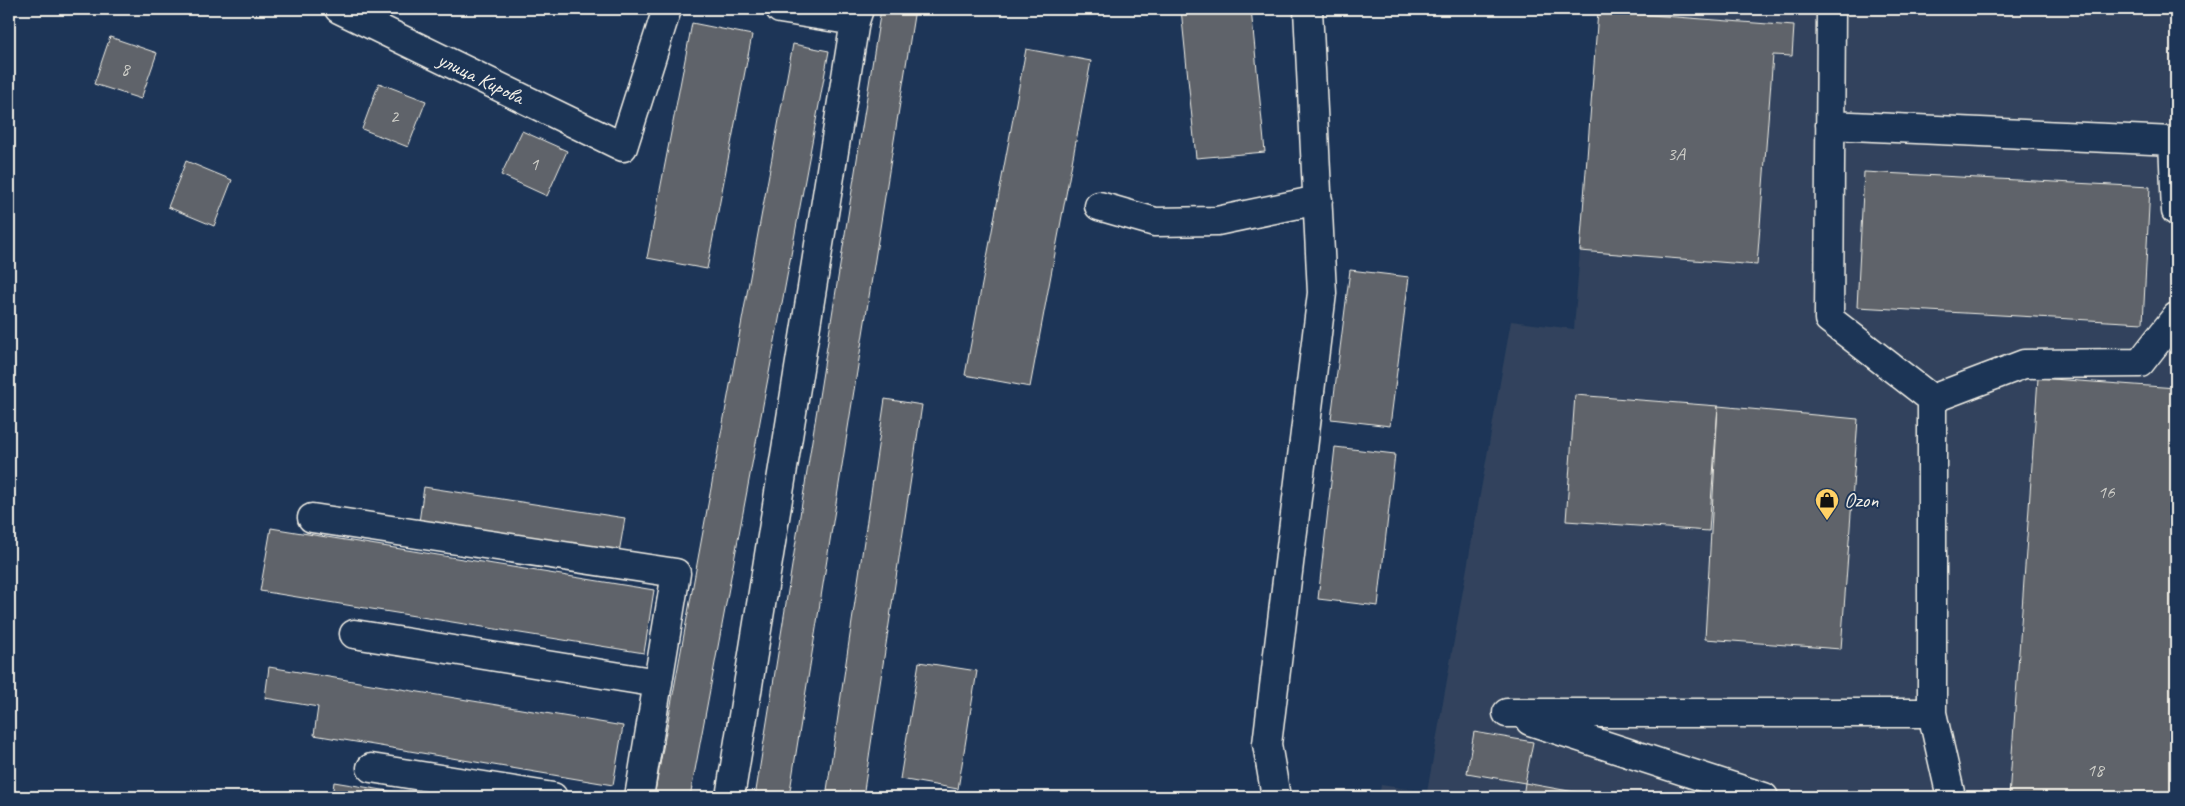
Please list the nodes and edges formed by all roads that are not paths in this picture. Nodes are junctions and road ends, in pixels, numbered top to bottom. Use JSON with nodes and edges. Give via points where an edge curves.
{"nodes":[{"id":1,"x":339,"y":9,"type":"edge"},
{"id":2,"x":667,"y":9,"type":"edge"},
{"id":3,"x":780,"y":9,"type":"edge"},
{"id":4,"x":1308,"y":9,"type":"edge"},
{"id":5,"x":1831,"y":9,"type":"edge"},
{"id":6,"x":857,"y":15,"type":"edge"},
{"id":7,"x":1830,"y":125,"type":"junction"},
{"id":8,"x":1318,"y":200,"type":"junction"},
{"id":9,"x":1099,"y":206,"type":"dead end"},
{"id":10,"x":2176,"y":211,"type":"edge"},
{"id":11,"x":2176,"y":317,"type":"edge"},
{"id":12,"x":1932,"y":399,"type":"junction"},
{"id":13,"x":312,"y":518,"type":"dead end"},
{"id":14,"x":354,"y":634,"type":"dead end"},
{"id":15,"x":658,"y":683,"type":"junction"},
{"id":16,"x":1932,"y":713,"type":"junction"},
{"id":17,"x":370,"y":768,"type":"dead end"},
{"id":18,"x":553,"y":797,"type":"edge"},
{"id":19,"x":640,"y":797,"type":"edge"},
{"id":20,"x":730,"y":797,"type":"edge"},
{"id":21,"x":1276,"y":797,"type":"edge"},
{"id":22,"x":1764,"y":797,"type":"edge"},
{"id":23,"x":1950,"y":797,"type":"edge"}],
"edges":[{"from":1,"to":2,"type":"street","name":"улица Кирова","via":[[623,147]]},
{"from":3,"to":6,"type":"street"},
{"from":4,"to":8,"type":"street"},
{"from":5,"to":7,"type":"street"},
{"from":6,"to":20,"type":"street"},
{"from":7,"to":10,"type":"street","via":[[2173,141]]},
{"from":7,"to":12,"type":"street","via":[[1829,319]]},
{"from":8,"to":9,"type":"street","via":[[1217,221],[1155,222]]},
{"from":8,"to":21,"type":"street","via":[[1322,293],[1267,744]]},
{"from":11,"to":12,"type":"street","via":[[2140,363],[2024,364]]},
{"from":12,"to":16,"type":"street"},
{"from":13,"to":15,"type":"street","via":[[676,573]]},
{"from":14,"to":15,"type":"street"},
{"from":15,"to":19,"type":"street"},
{"from":16,"to":22,"type":"street","via":[[1507,713]]},
{"from":16,"to":23,"type":"street"},
{"from":17,"to":18,"type":"street"}]}
